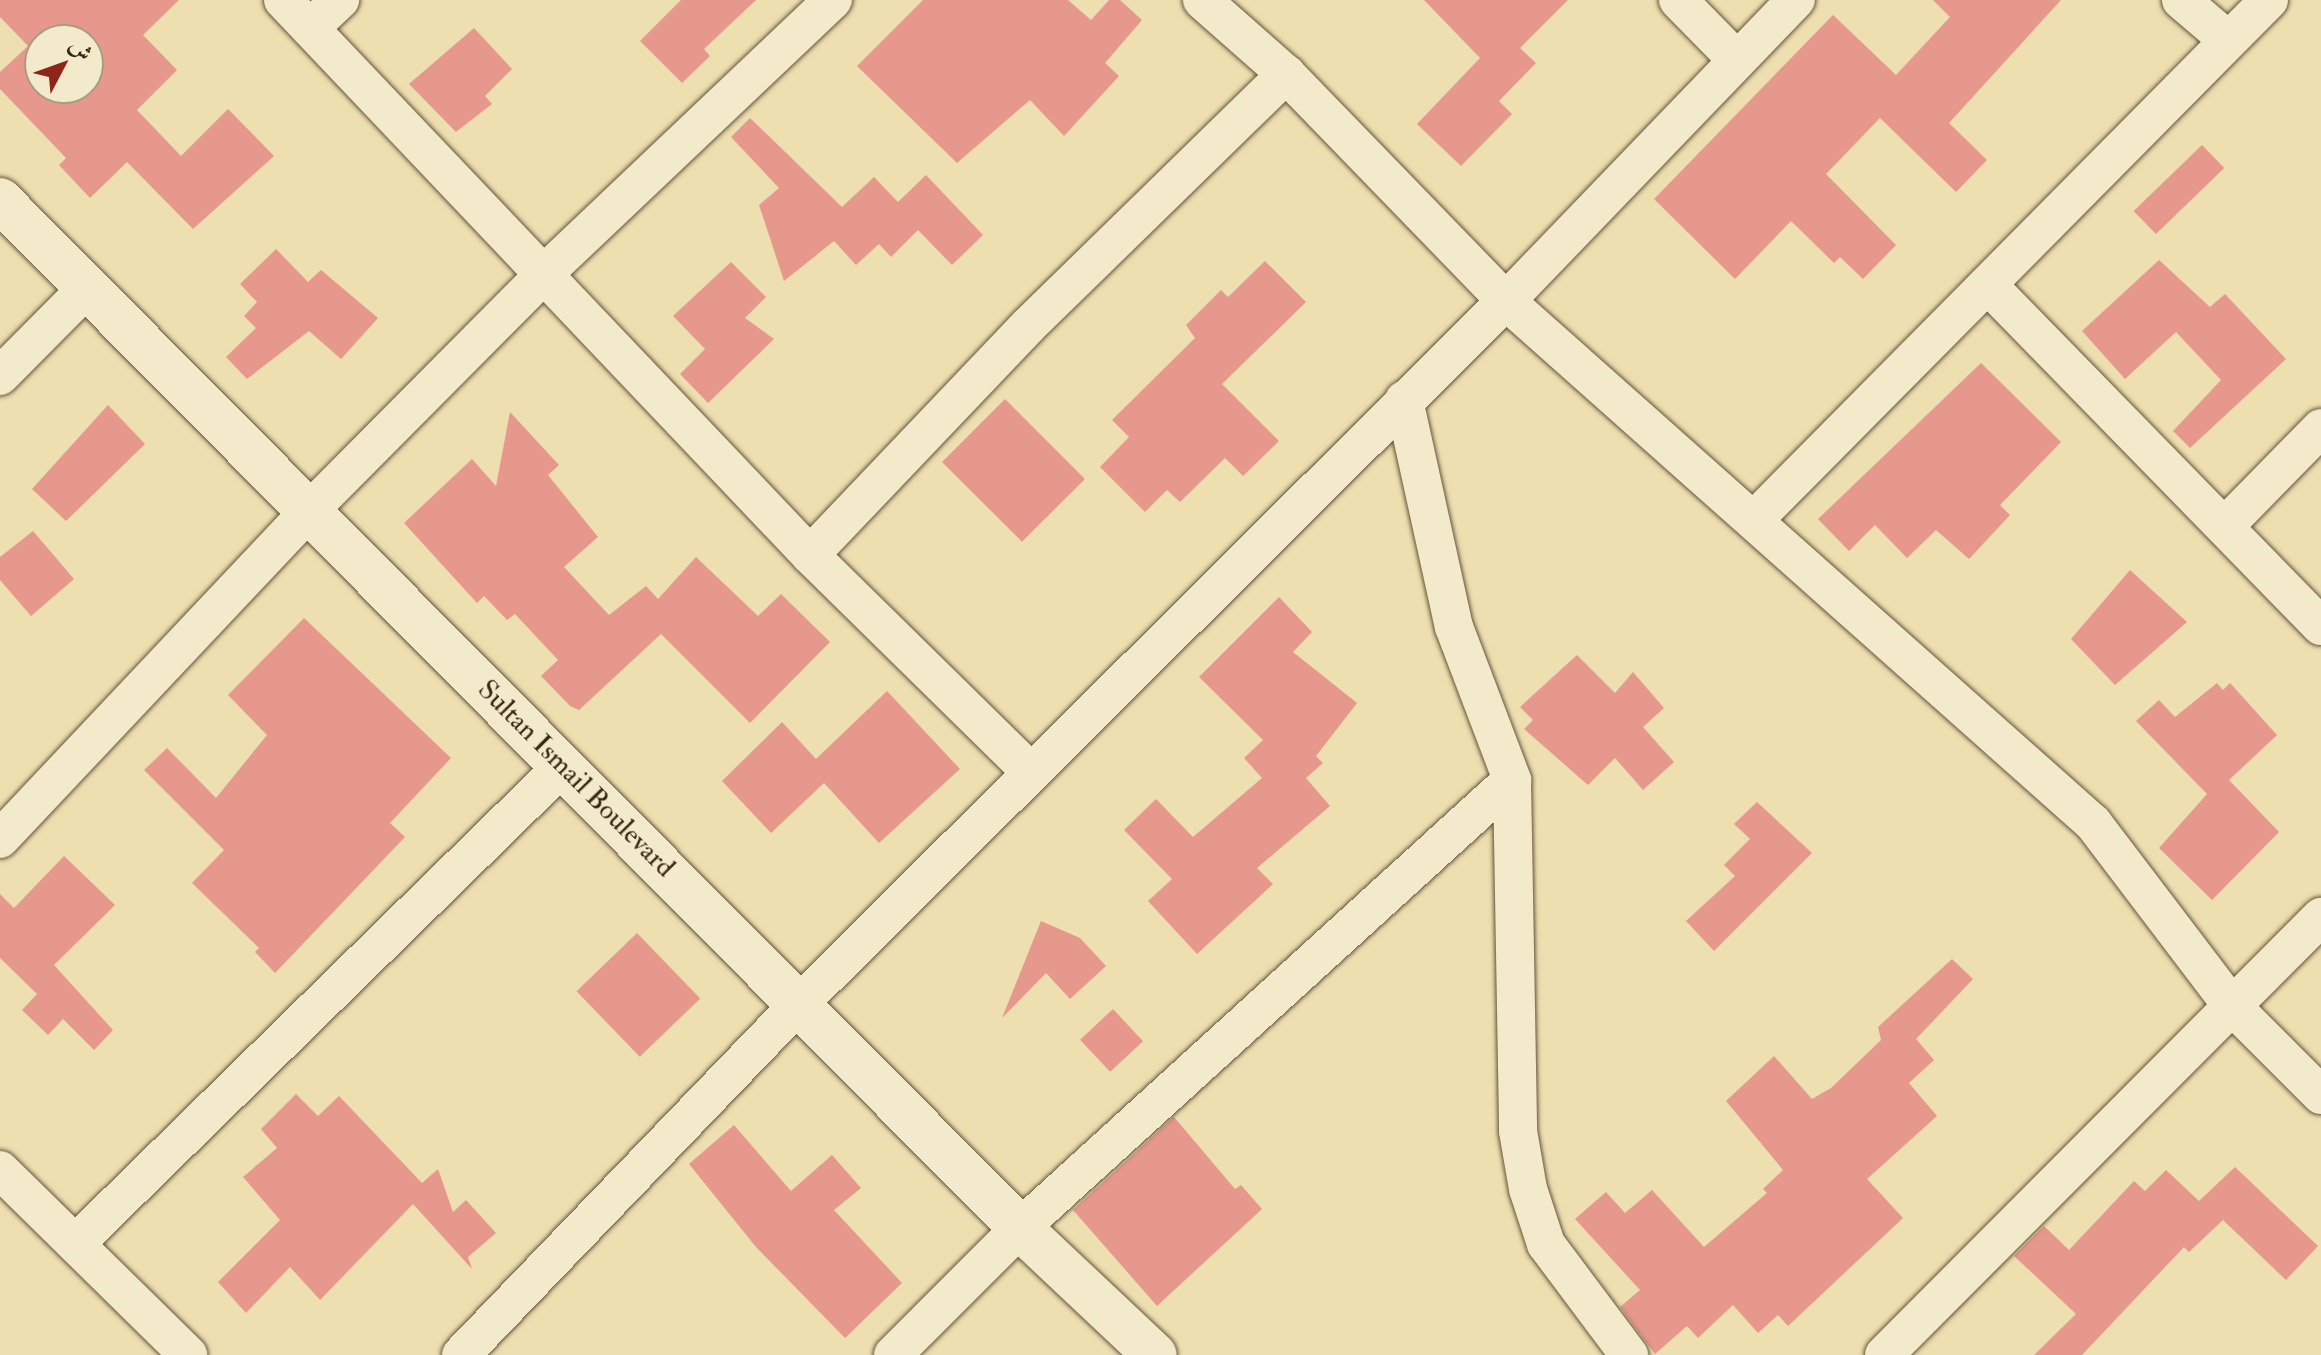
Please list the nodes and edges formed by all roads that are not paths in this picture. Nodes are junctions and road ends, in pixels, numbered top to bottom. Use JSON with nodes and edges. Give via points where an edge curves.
{"nodes":[{"id":1,"x":283,"y":0,"type":"edge"},
{"id":2,"x":340,"y":0,"type":"edge"},
{"id":3,"x":833,"y":0,"type":"edge"},
{"id":4,"x":1202,"y":0,"type":"edge"},
{"id":5,"x":1678,"y":0,"type":"edge"},
{"id":6,"x":1796,"y":0,"type":"edge"},
{"id":7,"x":2181,"y":0,"type":"edge"},
{"id":8,"x":2269,"y":0,"type":"edge"},
{"id":9,"x":311,"y":27,"type":"junction"},
{"id":10,"x":2228,"y":40,"type":"junction"},
{"id":11,"x":1737,"y":60,"type":"junction"},
{"id":12,"x":1286,"y":74,"type":"junction"},
{"id":13,"x":0,"y":200,"type":"edge"},
{"id":14,"x":545,"y":273,"type":"junction"},
{"id":15,"x":1989,"y":286,"type":"junction"},
{"id":16,"x":86,"y":289,"type":"junction"},
{"id":17,"x":1506,"y":301,"type":"junction"},
{"id":18,"x":0,"y":376,"type":"edge"},
{"id":19,"x":1404,"y":400,"type":"junction"},
{"id":20,"x":2321,"y":428,"type":"edge"},
{"id":21,"x":309,"y":511,"type":"junction"},
{"id":22,"x":1756,"y":518,"type":"junction"},
{"id":23,"x":2225,"y":526,"type":"junction"},
{"id":24,"x":810,"y":555,"type":"junction"},
{"id":25,"x":2321,"y":626,"type":"edge"},
{"id":26,"x":562,"y":767,"type":"junction"},
{"id":27,"x":1031,"y":772,"type":"junction"},
{"id":28,"x":1512,"y":780,"type":"junction"},
{"id":29,"x":0,"y":839,"type":"edge"},
{"id":30,"x":2321,"y":917,"type":"edge"},
{"id":31,"x":799,"y":1004,"type":"junction"},
{"id":32,"x":2232,"y":1006,"type":"junction"},
{"id":33,"x":2321,"y":1095,"type":"edge"},
{"id":34,"x":0,"y":1170,"type":"edge"},
{"id":35,"x":1020,"y":1228,"type":"junction"},
{"id":36,"x":75,"y":1244,"type":"junction"},
{"id":37,"x":188,"y":1355,"type":"edge"},
{"id":38,"x":461,"y":1355,"type":"edge"},
{"id":39,"x":893,"y":1355,"type":"edge"},
{"id":40,"x":1155,"y":1355,"type":"edge"},
{"id":41,"x":1629,"y":1355,"type":"edge"},
{"id":42,"x":1884,"y":1355,"type":"edge"}],
"edges":[{"from":1,"to":9,"type":"street"},
{"from":2,"to":9,"type":"street"},
{"from":3,"to":14,"type":"street"},
{"from":4,"to":12,"type":"street"},
{"from":5,"to":11,"type":"street"},
{"from":6,"to":11,"type":"street"},
{"from":7,"to":10,"type":"street"},
{"from":8,"to":10,"type":"street"},
{"from":9,"to":14,"type":"street"},
{"from":10,"to":15,"type":"street"},
{"from":11,"to":17,"type":"street"},
{"from":12,"to":17,"type":"street"},
{"from":12,"to":24,"type":"street","via":[[1028,326]]},
{"from":13,"to":16,"type":"street","name":"Sultan Ismail Boulevard"},
{"from":14,"to":21,"type":"street"},
{"from":14,"to":24,"type":"street"},
{"from":15,"to":22,"type":"street"},
{"from":15,"to":23,"type":"street"},
{"from":16,"to":18,"type":"street"},
{"from":16,"to":21,"type":"street","name":"Sultan Ismail Boulevard"},
{"from":17,"to":19,"type":"street"},
{"from":17,"to":22,"type":"street"},
{"from":19,"to":27,"type":"street"},
{"from":19,"to":28,"type":"street","via":[[1454,627]]},
{"from":20,"to":23,"type":"street"},
{"from":21,"to":26,"type":"street","name":"Sultan Ismail Boulevard"},
{"from":21,"to":29,"type":"street"},
{"from":22,"to":32,"type":"street","via":[[2093,823]]},
{"from":23,"to":25,"type":"street"},
{"from":24,"to":27,"type":"street"},
{"from":26,"to":31,"type":"street","name":"Sultan Ismail Boulevard"},
{"from":26,"to":36,"type":"street"},
{"from":27,"to":31,"type":"street"},
{"from":28,"to":35,"type":"street"},
{"from":28,"to":41,"type":"street","via":[[1518,1131],[1528,1189],[1546,1244]]},
{"from":30,"to":32,"type":"street"},
{"from":31,"to":35,"type":"street","name":"Sultan Ismail Boulevard"},
{"from":31,"to":38,"type":"street"},
{"from":32,"to":33,"type":"street"},
{"from":32,"to":42,"type":"street"},
{"from":34,"to":36,"type":"street"},
{"from":35,"to":39,"type":"street"},
{"from":35,"to":40,"type":"street","name":"Sultan Ismail Boulevard"},
{"from":36,"to":37,"type":"street"}]}
